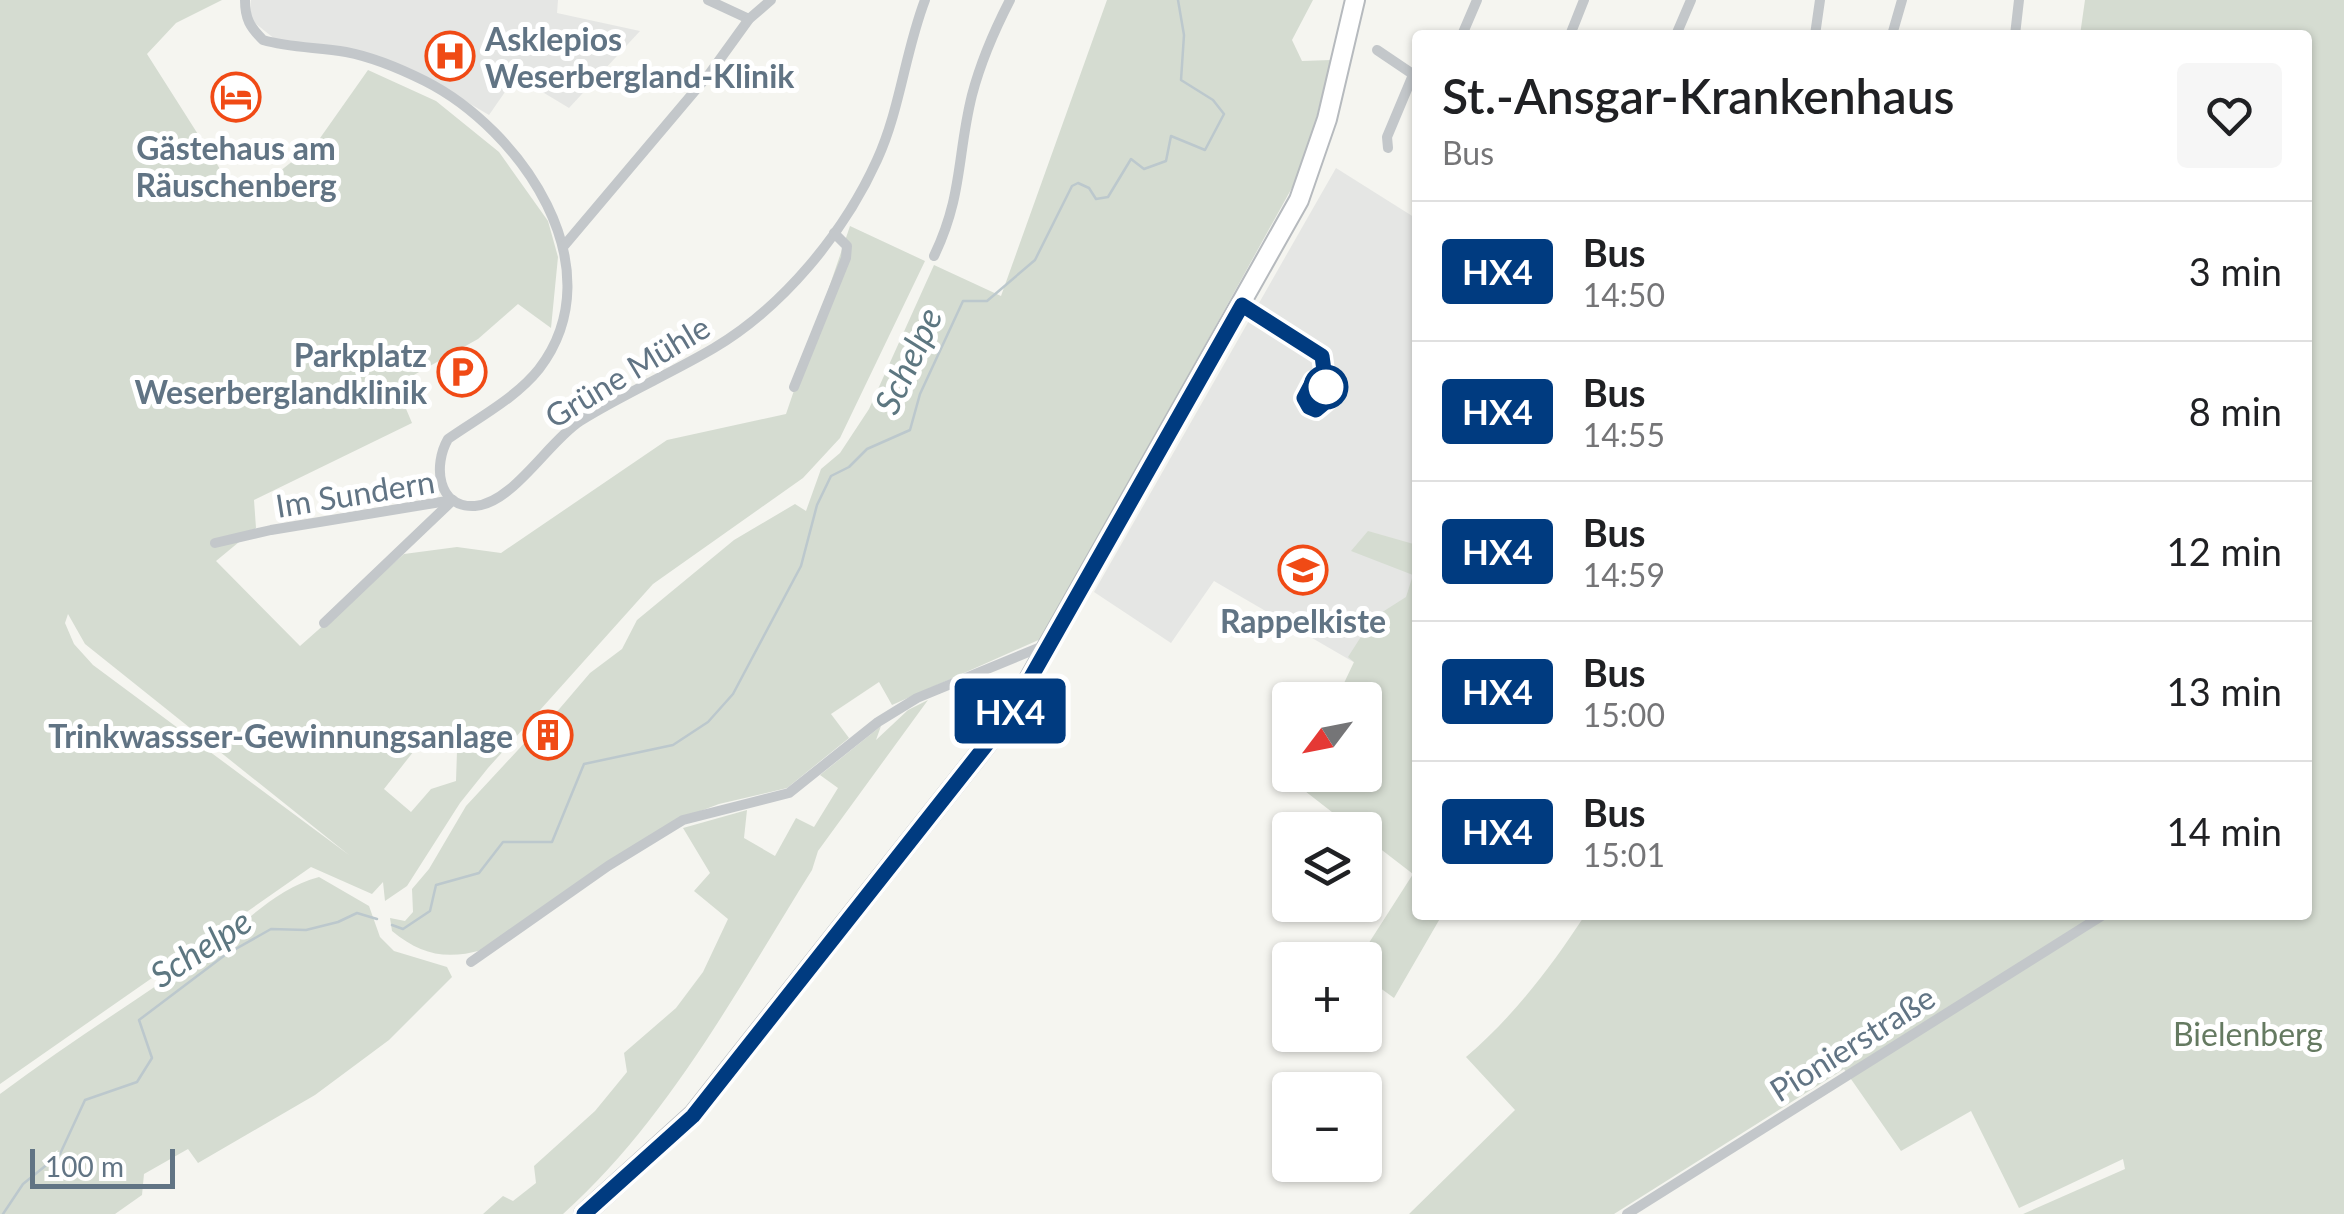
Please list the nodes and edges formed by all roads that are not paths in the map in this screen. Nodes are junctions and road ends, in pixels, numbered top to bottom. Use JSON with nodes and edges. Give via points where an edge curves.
{"nodes":[{"id":1,"x":245,"y":0,"type":"edge"},
{"id":2,"x":708,"y":0,"type":"edge"},
{"id":3,"x":771,"y":0,"type":"edge"},
{"id":4,"x":925,"y":0,"type":"edge"},
{"id":5,"x":1010,"y":0,"type":"edge"},
{"id":6,"x":1355,"y":0,"type":"edge"},
{"id":7,"x":1476,"y":0,"type":"edge"},
{"id":8,"x":1584,"y":0,"type":"edge"},
{"id":9,"x":1691,"y":0,"type":"edge"},
{"id":10,"x":1902,"y":0,"type":"edge"},
{"id":11,"x":2020,"y":0,"type":"edge"},
{"id":12,"x":1816,"y":1,"type":"edge"},
{"id":13,"x":749,"y":19,"type":"junction"},
{"id":14,"x":1464,"y":30,"type":"edge"},
{"id":15,"x":1572,"y":30,"type":"edge"},
{"id":16,"x":1678,"y":30,"type":"edge"},
{"id":17,"x":1815,"y":30,"type":"edge"},
{"id":18,"x":1893,"y":30,"type":"edge"},
{"id":19,"x":2015,"y":30,"type":"edge"},
{"id":20,"x":1377,"y":50,"type":"dead end"},
{"id":21,"x":1412,"y":74,"type":"edge"},
{"id":22,"x":1412,"y":83,"type":"edge"},
{"id":23,"x":1388,"y":148,"type":"dead end"},
{"id":24,"x":834,"y":233,"type":"junction"},
{"id":25,"x":564,"y":247,"type":"junction"},
{"id":26,"x":934,"y":256,"type":"dead end"},
{"id":27,"x":794,"y":387,"type":"dead end"},
{"id":28,"x":453,"y":500,"type":"junction"},
{"id":29,"x":216,"y":543,"type":"dead end"},
{"id":30,"x":324,"y":623,"type":"dead end"},
{"id":31,"x":1049,"y":644,"type":"junction"},
{"id":32,"x":2095,"y":920,"type":"edge"},
{"id":33,"x":470,"y":962,"type":"dead end"},
{"id":34,"x":584,"y":1214,"type":"edge"},
{"id":35,"x":1627,"y":1214,"type":"edge"}],
"edges":[{"from":1,"to":25,"type":"street","name":"Grüne Mühle","via":[[245,16],[263,40],[362,56],[424,80],[478,116],[530,174]]},
{"from":2,"to":13,"type":"street"},
{"from":3,"to":13,"type":"street"},
{"from":4,"to":24,"type":"street","name":"Grüne Mühle","via":[[877,160]]},
{"from":5,"to":26,"type":"street","via":[[986,48],[955,207]]},
{"from":6,"to":31,"type":"main road","via":[[1327,119],[1299,200]]},
{"from":7,"to":14,"type":"street"},
{"from":8,"to":15,"type":"street"},
{"from":9,"to":16,"type":"street"},
{"from":10,"to":18,"type":"street"},
{"from":11,"to":19,"type":"street"},
{"from":12,"to":17,"type":"street"},
{"from":13,"to":25,"type":"street"},
{"from":20,"to":21,"type":"street"},
{"from":22,"to":23,"type":"street"},
{"from":24,"to":27,"type":"street","via":[[847,246],[846,258]]},
{"from":24,"to":28,"type":"street","name":"Grüne Mühle","via":[[778,298],[726,340],[579,422],[506,493],[485,505]]},
{"from":25,"to":28,"type":"street","name":"Grüne Mühle","via":[[567,293],[539,368],[443,448],[439,482]]},
{"from":28,"to":29,"type":"street","name":"Im Sundern"},
{"from":28,"to":30,"type":"street","name":"Im Sundern"},
{"from":31,"to":33,"type":"street","via":[[918,698],[788,793],[683,820]]},
{"from":31,"to":34,"type":"main road","via":[[994,735],[693,1116]]},
{"from":32,"to":35,"type":"street","name":"Pionierstraße"}]}
